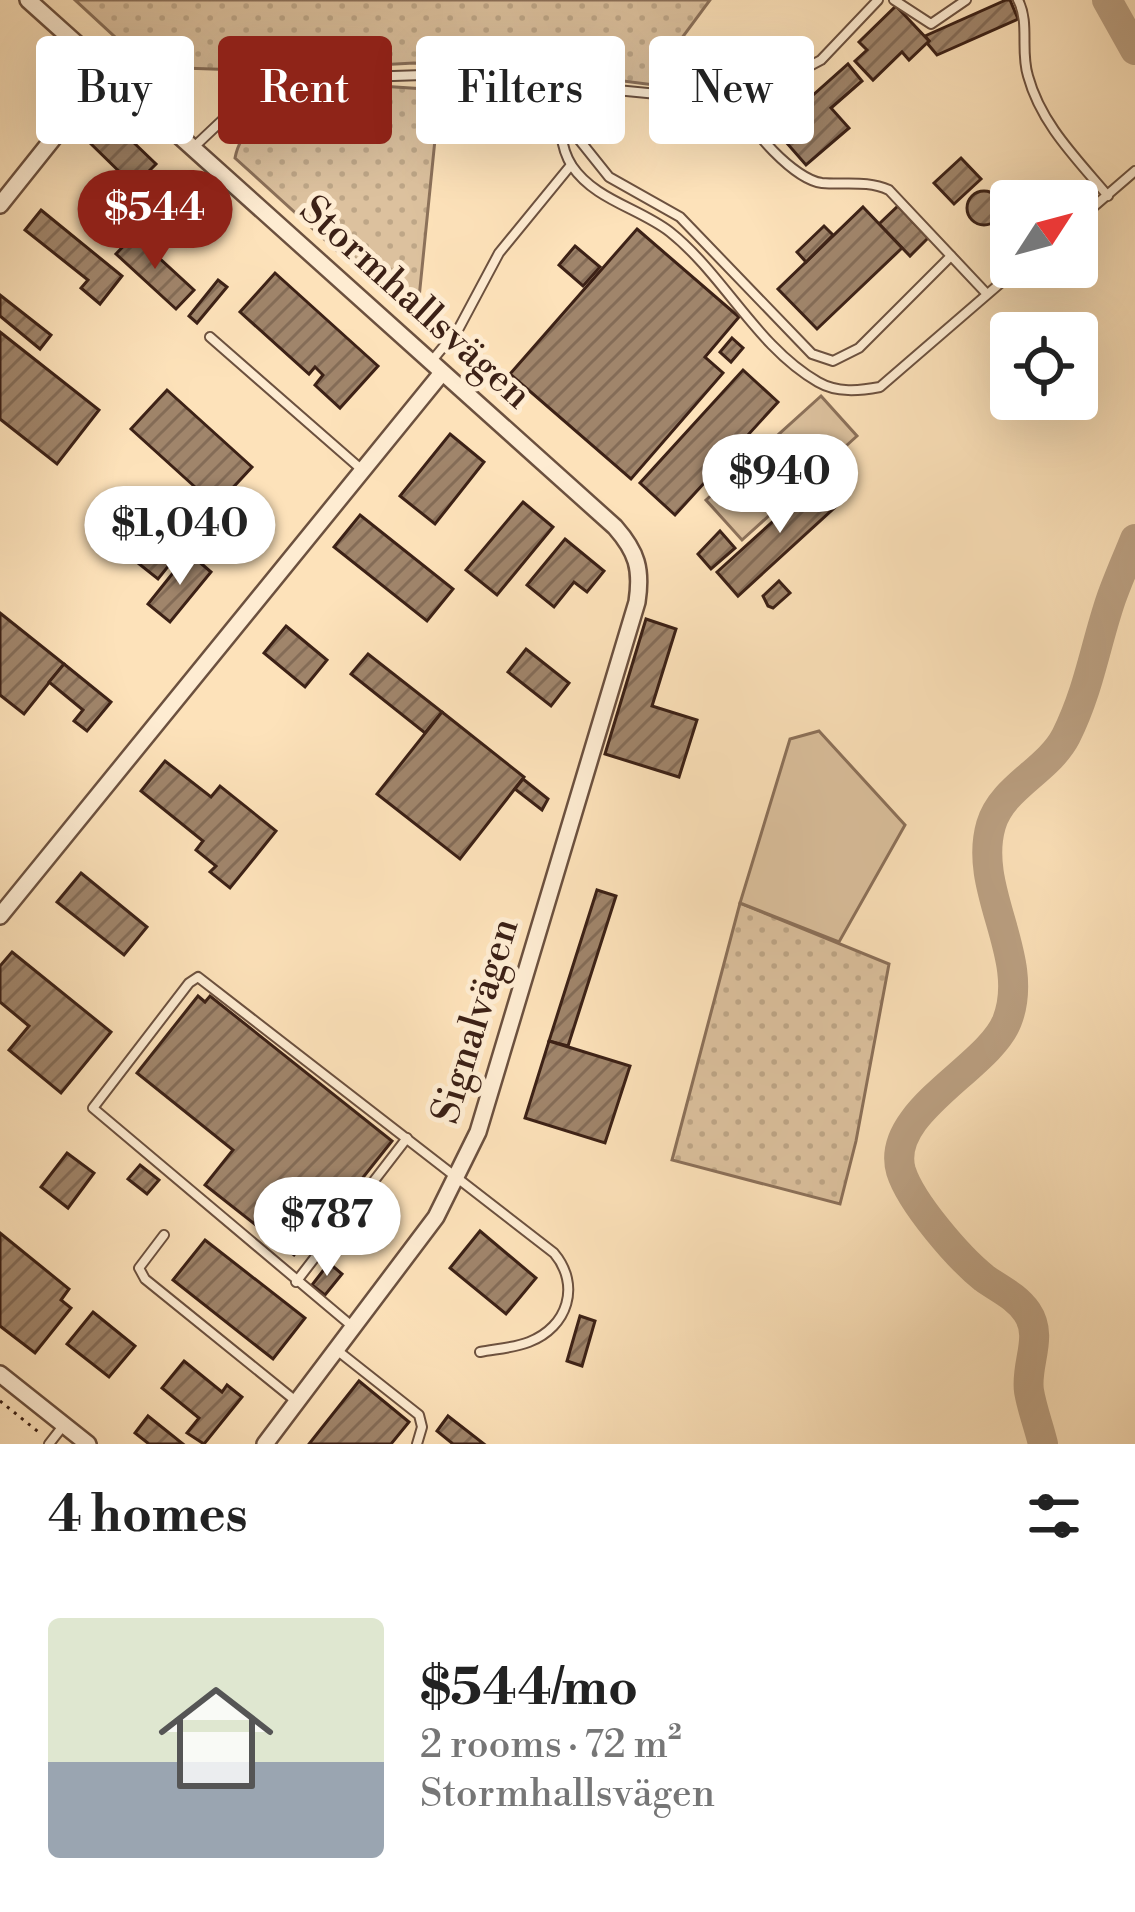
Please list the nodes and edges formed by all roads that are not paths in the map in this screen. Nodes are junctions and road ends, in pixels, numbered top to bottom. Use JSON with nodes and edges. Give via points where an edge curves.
{"nodes":[{"id":1,"x":28,"y":0,"type":"edge"},
{"id":2,"x":878,"y":0,"type":"edge"},
{"id":3,"x":893,"y":0,"type":"edge"},
{"id":4,"x":966,"y":0,"type":"edge"},
{"id":5,"x":1018,"y":0,"type":"edge"},
{"id":6,"x":68,"y":36,"type":"edge"},
{"id":7,"x":814,"y":64,"type":"edge"},
{"id":8,"x":416,"y":75,"type":"edge"},
{"id":9,"x":49,"y":144,"type":"edge"},
{"id":10,"x":193,"y":144,"type":"edge"},
{"id":11,"x":564,"y":144,"type":"edge"},
{"id":12,"x":582,"y":144,"type":"edge"},
{"id":13,"x":770,"y":144,"type":"edge"},
{"id":14,"x":195,"y":146,"type":"junction"},
{"id":15,"x":571,"y":164,"type":"junction"},
{"id":16,"x":1135,"y":172,"type":"edge"},
{"id":17,"x":1108,"y":196,"type":"junction"},
{"id":18,"x":1098,"y":204,"type":"edge"},
{"id":19,"x":0,"y":205,"type":"edge"},
{"id":20,"x":951,"y":256,"type":"junction"},
{"id":21,"x":991,"y":288,"type":"edge"},
{"id":22,"x":986,"y":292,"type":"junction"},
{"id":23,"x":210,"y":337,"type":"dead end"},
{"id":24,"x":435,"y":369,"type":"junction"},
{"id":25,"x":362,"y":470,"type":"junction"},
{"id":26,"x":640,"y":566,"type":"joint"},
{"id":27,"x":0,"y":916,"type":"edge"},
{"id":28,"x":407,"y":1138,"type":"junction"},
{"id":29,"x":458,"y":1178,"type":"junction"},
{"id":30,"x":164,"y":1235,"type":"dead end"},
{"id":31,"x":296,"y":1282,"type":"junction"},
{"id":32,"x":354,"y":1327,"type":"junction"},
{"id":33,"x":336,"y":1350,"type":"junction"},
{"id":34,"x":479,"y":1352,"type":"dead end"},
{"id":35,"x":0,"y":1374,"type":"edge"},
{"id":36,"x":297,"y":1402,"type":"junction"},
{"id":37,"x":64,"y":1425,"type":"junction"},
{"id":38,"x":421,"y":1442,"type":"edge"},
{"id":39,"x":50,"y":1443,"type":"edge"},
{"id":40,"x":88,"y":1444,"type":"edge"},
{"id":41,"x":265,"y":1444,"type":"edge"}],
"edges":[{"from":1,"to":6,"type":"street","name":"Stormhallsvägen"},
{"from":2,"to":7,"type":"lane"},
{"from":3,"to":4,"type":"lane","via":[[931,24]]},
{"from":5,"to":17,"type":"lane","via":[[1038,102]]},
{"from":8,"to":14,"type":"lane","via":[[270,89]]},
{"from":9,"to":19,"type":"street"},
{"from":10,"to":14,"type":"street","name":"Stormhallsvägen"},
{"from":11,"to":15,"type":"lane"},
{"from":12,"to":20,"type":"lane","via":[[609,177],[680,217],[825,361],[859,348]]},
{"from":13,"to":20,"type":"lane","via":[[816,183],[890,190]]},
{"from":14,"to":24,"type":"street","name":"Stormhallsvägen"},
{"from":15,"to":22,"type":"lane","via":[[601,193],[675,236],[781,352],[824,386],[880,387]]},
{"from":15,"to":24,"type":"lane","via":[[499,253]]},
{"from":16,"to":17,"type":"lane"},
{"from":17,"to":18,"type":"lane"},
{"from":20,"to":22,"type":"lane"},
{"from":21,"to":22,"type":"lane"},
{"from":23,"to":25,"type":"lane"},
{"from":24,"to":25,"type":"street"},
{"from":24,"to":26,"type":"street","name":"Stormhallsvägen","via":[[615,527]]},
{"from":25,"to":27,"type":"street"},
{"from":26,"to":29,"type":"street","name":"Signalvägen","via":[[630,624]]},
{"from":28,"to":29,"type":"lane"},
{"from":28,"to":31,"type":"lane"},
{"from":28,"to":31,"type":"lane","via":[[198,977],[175,1001],[93,1108]]},
{"from":29,"to":32,"type":"street","name":"Signalvägen"},
{"from":29,"to":34,"type":"lane","via":[[554,1253],[570,1280],[553,1326],[527,1343]]},
{"from":30,"to":36,"type":"lane","via":[[139,1268],[145,1279]]},
{"from":31,"to":32,"type":"lane"},
{"from":32,"to":33,"type":"street","name":"Signalvägen"},
{"from":33,"to":36,"type":"street","name":"Signalvägen"},
{"from":33,"to":38,"type":"lane","via":[[419,1415]]},
{"from":35,"to":37,"type":"street"},
{"from":36,"to":41,"type":"street","name":"Signalvägen"},
{"from":37,"to":39,"type":"lane"},
{"from":37,"to":40,"type":"street"}]}
